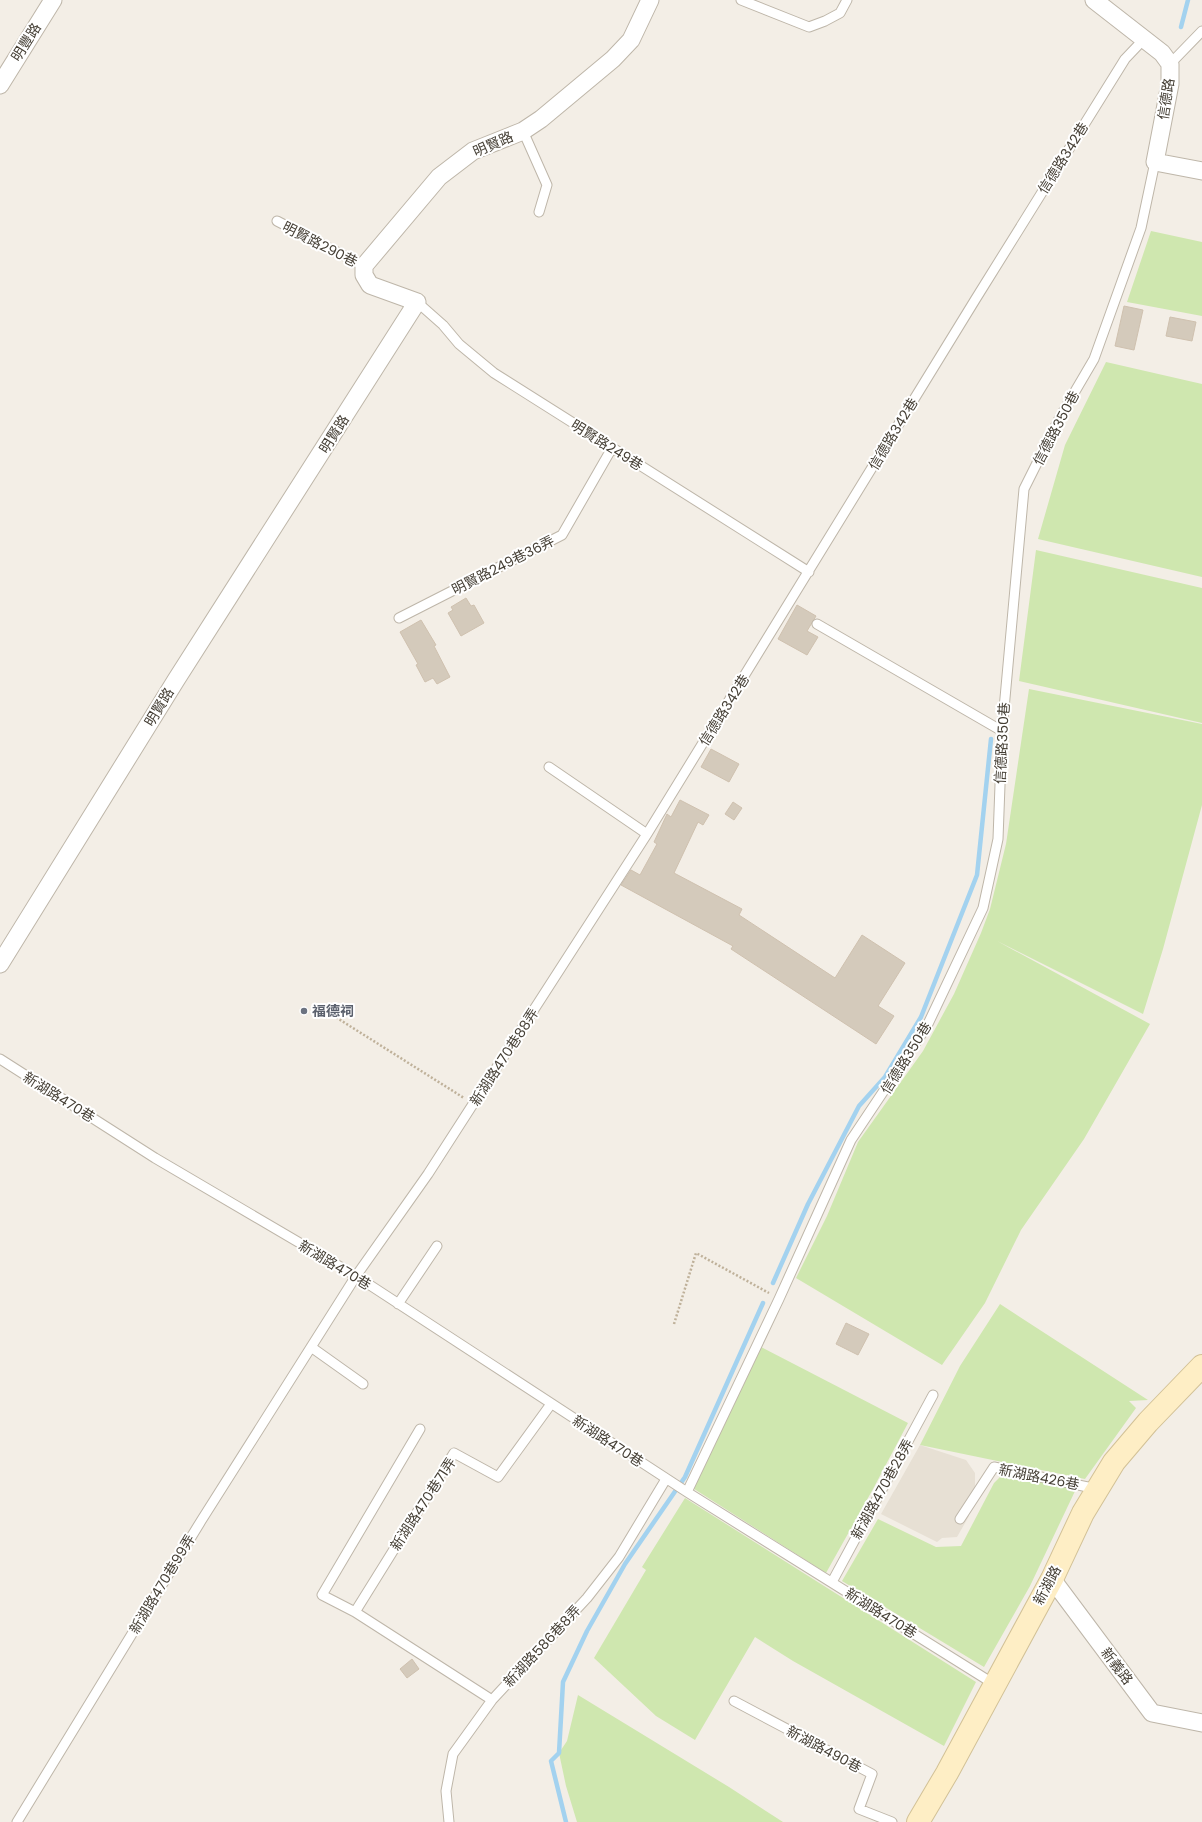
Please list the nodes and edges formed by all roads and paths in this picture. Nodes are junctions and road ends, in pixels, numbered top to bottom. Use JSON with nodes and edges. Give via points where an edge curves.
{"nodes":[{"id":1,"x":53,"y":0,"type":"edge"},
{"id":2,"x":650,"y":0,"type":"edge"},
{"id":3,"x":741,"y":0,"type":"edge"},
{"id":4,"x":847,"y":0,"type":"edge"},
{"id":5,"x":1094,"y":0,"type":"edge"},
{"id":6,"x":1202,"y":31,"type":"edge"},
{"id":7,"x":1144,"y":38,"type":"junction"},
{"id":8,"x":1170,"y":64,"type":"junction"},
{"id":9,"x":0,"y":85,"type":"edge"},
{"id":10,"x":523,"y":131,"type":"junction"},
{"id":11,"x":1155,"y":162,"type":"junction"},
{"id":12,"x":1202,"y":171,"type":"edge"},
{"id":13,"x":539,"y":212,"type":"dead end"},
{"id":14,"x":277,"y":221,"type":"dead end"},
{"id":15,"x":364,"y":266,"type":"junction"},
{"id":16,"x":417,"y":302,"type":"junction"},
{"id":17,"x":612,"y":448,"type":"junction"},
{"id":18,"x":809,"y":572,"type":"junction"},
{"id":19,"x":399,"y":618,"type":"dead end"},
{"id":20,"x":817,"y":624,"type":"dead end"},
{"id":21,"x":1002,"y":731,"type":"junction"},
{"id":22,"x":549,"y":767,"type":"dead end"},
{"id":23,"x":647,"y":834,"type":"junction"},
{"id":24,"x":0,"y":964,"type":"edge"},
{"id":25,"x":326,"y":1011,"type":"dead end"},
{"id":26,"x":0,"y":1059,"type":"edge"},
{"id":27,"x":473,"y":1104,"type":"junction"},
{"id":28,"x":437,"y":1246,"type":"dead end"},
{"id":29,"x":356,"y":1276,"type":"junction"},
{"id":30,"x":779,"y":1299,"type":"junction"},
{"id":31,"x":398,"y":1304,"type":"junction"},
{"id":32,"x":674,"y":1324,"type":"dead end"},
{"id":33,"x":311,"y":1347,"type":"junction"},
{"id":34,"x":1202,"y":1366,"type":"edge"},
{"id":35,"x":363,"y":1384,"type":"dead end"},
{"id":36,"x":933,"y":1396,"type":"dead end"},
{"id":37,"x":550,"y":1404,"type":"junction"},
{"id":38,"x":420,"y":1429,"type":"dead end"},
{"id":39,"x":666,"y":1479,"type":"junction"},
{"id":40,"x":1098,"y":1489,"type":"junction"},
{"id":41,"x":687,"y":1492,"type":"junction"},
{"id":42,"x":960,"y":1520,"type":"dead end"},
{"id":43,"x":1052,"y":1579,"type":"junction"},
{"id":44,"x":832,"y":1582,"type":"junction"},
{"id":45,"x":355,"y":1612,"type":"junction"},
{"id":46,"x":994,"y":1684,"type":"junction"},
{"id":47,"x":492,"y":1700,"type":"junction"},
{"id":48,"x":734,"y":1701,"type":"dead end"},
{"id":49,"x":1202,"y":1723,"type":"edge"},
{"id":50,"x":17,"y":1822,"type":"edge"},
{"id":51,"x":449,"y":1822,"type":"edge"},
{"id":52,"x":892,"y":1822,"type":"edge"},
{"id":53,"x":918,"y":1822,"type":"edge"}],
"edges":[{"from":1,"to":9,"type":"street","name":"明豐路"},
{"from":2,"to":10,"type":"street","name":"明賢路","via":[[631,40],[613,59],[542,119]]},
{"from":3,"to":4,"type":"lane","via":[[809,27],[825,22],[840,13]]},
{"from":5,"to":7,"type":"street","name":"信德路"},
{"from":6,"to":8,"type":"lane"},
{"from":7,"to":8,"type":"street","name":"信德路","via":[[1162,53]]},
{"from":7,"to":18,"type":"lane","name":"信德路342巷","via":[[1121,66]]},
{"from":8,"to":11,"type":"street","name":"信德路","via":[[1170,84]]},
{"from":10,"to":13,"type":"lane","via":[[547,185]]},
{"from":10,"to":15,"type":"street","name":"明賢路","via":[[473,151],[440,177]]},
{"from":11,"to":12,"type":"street"},
{"from":11,"to":21,"type":"lane","name":"信德路350巷","via":[[1141,228],[1094,359],[1060,417],[1024,489]]},
{"from":14,"to":15,"type":"lane","name":"明賢路290巷"},
{"from":15,"to":16,"type":"street","via":[[364,276],[370,285]]},
{"from":16,"to":17,"type":"lane","name":"明賢路249巷","via":[[494,374]]},
{"from":16,"to":24,"type":"street","name":"明賢路","via":[[176,680]]},
{"from":17,"to":18,"type":"lane","name":"明賢路249巷"},
{"from":17,"to":19,"type":"lane","name":"明賢路249巷36弄","via":[[562,535]]},
{"from":18,"to":23,"type":"lane","name":"信德路342巷"},
{"from":20,"to":21,"type":"lane"},
{"from":21,"to":30,"type":"lane","name":"信德路350巷","via":[[998,839],[983,908],[927,1026],[851,1140]]},
{"from":22,"to":23,"type":"lane"},
{"from":23,"to":27,"type":"lane","name":"新湖路470巷88弄"},
{"from":25,"to":27,"type":"path"},
{"from":26,"to":29,"type":"lane","name":"新湖路470巷","via":[[155,1158]]},
{"from":27,"to":29,"type":"lane","name":"新湖路470巷88弄","via":[[428,1174]]},
{"from":28,"to":31,"type":"lane"},
{"from":29,"to":31,"type":"lane","name":"新湖路470巷"},
{"from":29,"to":33,"type":"lane","name":"新湖路470巷99弄"},
{"from":30,"to":32,"type":"path","via":[[696,1253]]},
{"from":30,"to":41,"type":"lane","name":"信德路350巷"},
{"from":31,"to":37,"type":"lane","name":"新湖路470巷"},
{"from":33,"to":35,"type":"lane"},
{"from":33,"to":50,"type":"lane","name":"新湖路470巷99弄"},
{"from":34,"to":40,"type":"street","name":"新湖路","via":[[1114,1462]]},
{"from":36,"to":44,"type":"lane","name":"新湖路470巷28弄"},
{"from":37,"to":39,"type":"lane","name":"新湖路470巷"},
{"from":37,"to":45,"type":"lane","name":"新湖路470巷71弄","via":[[498,1478],[454,1453]]},
{"from":38,"to":45,"type":"lane","via":[[322,1595]]},
{"from":39,"to":41,"type":"lane","name":"新湖路470巷"},
{"from":39,"to":47,"type":"lane","name":"新湖路586巷8弄","via":[[619,1557],[587,1598]]},
{"from":40,"to":42,"type":"lane","name":"新湖路426巷","via":[[994,1467]]},
{"from":40,"to":43,"type":"street","name":"新湖路"},
{"from":41,"to":44,"type":"lane","name":"新湖路470巷"},
{"from":43,"to":46,"type":"street","name":"新湖路"},
{"from":43,"to":49,"type":"street","name":"新義路","via":[[1152,1713]]},
{"from":44,"to":46,"type":"lane","name":"新湖路470巷"},
{"from":45,"to":47,"type":"lane"},
{"from":46,"to":53,"type":"street","name":"新湖路"},
{"from":47,"to":51,"type":"lane","name":"新湖路586巷8弄","via":[[453,1754],[446,1791]]},
{"from":48,"to":52,"type":"lane","name":"新湖路490巷","via":[[872,1774],[859,1809]]}]}
